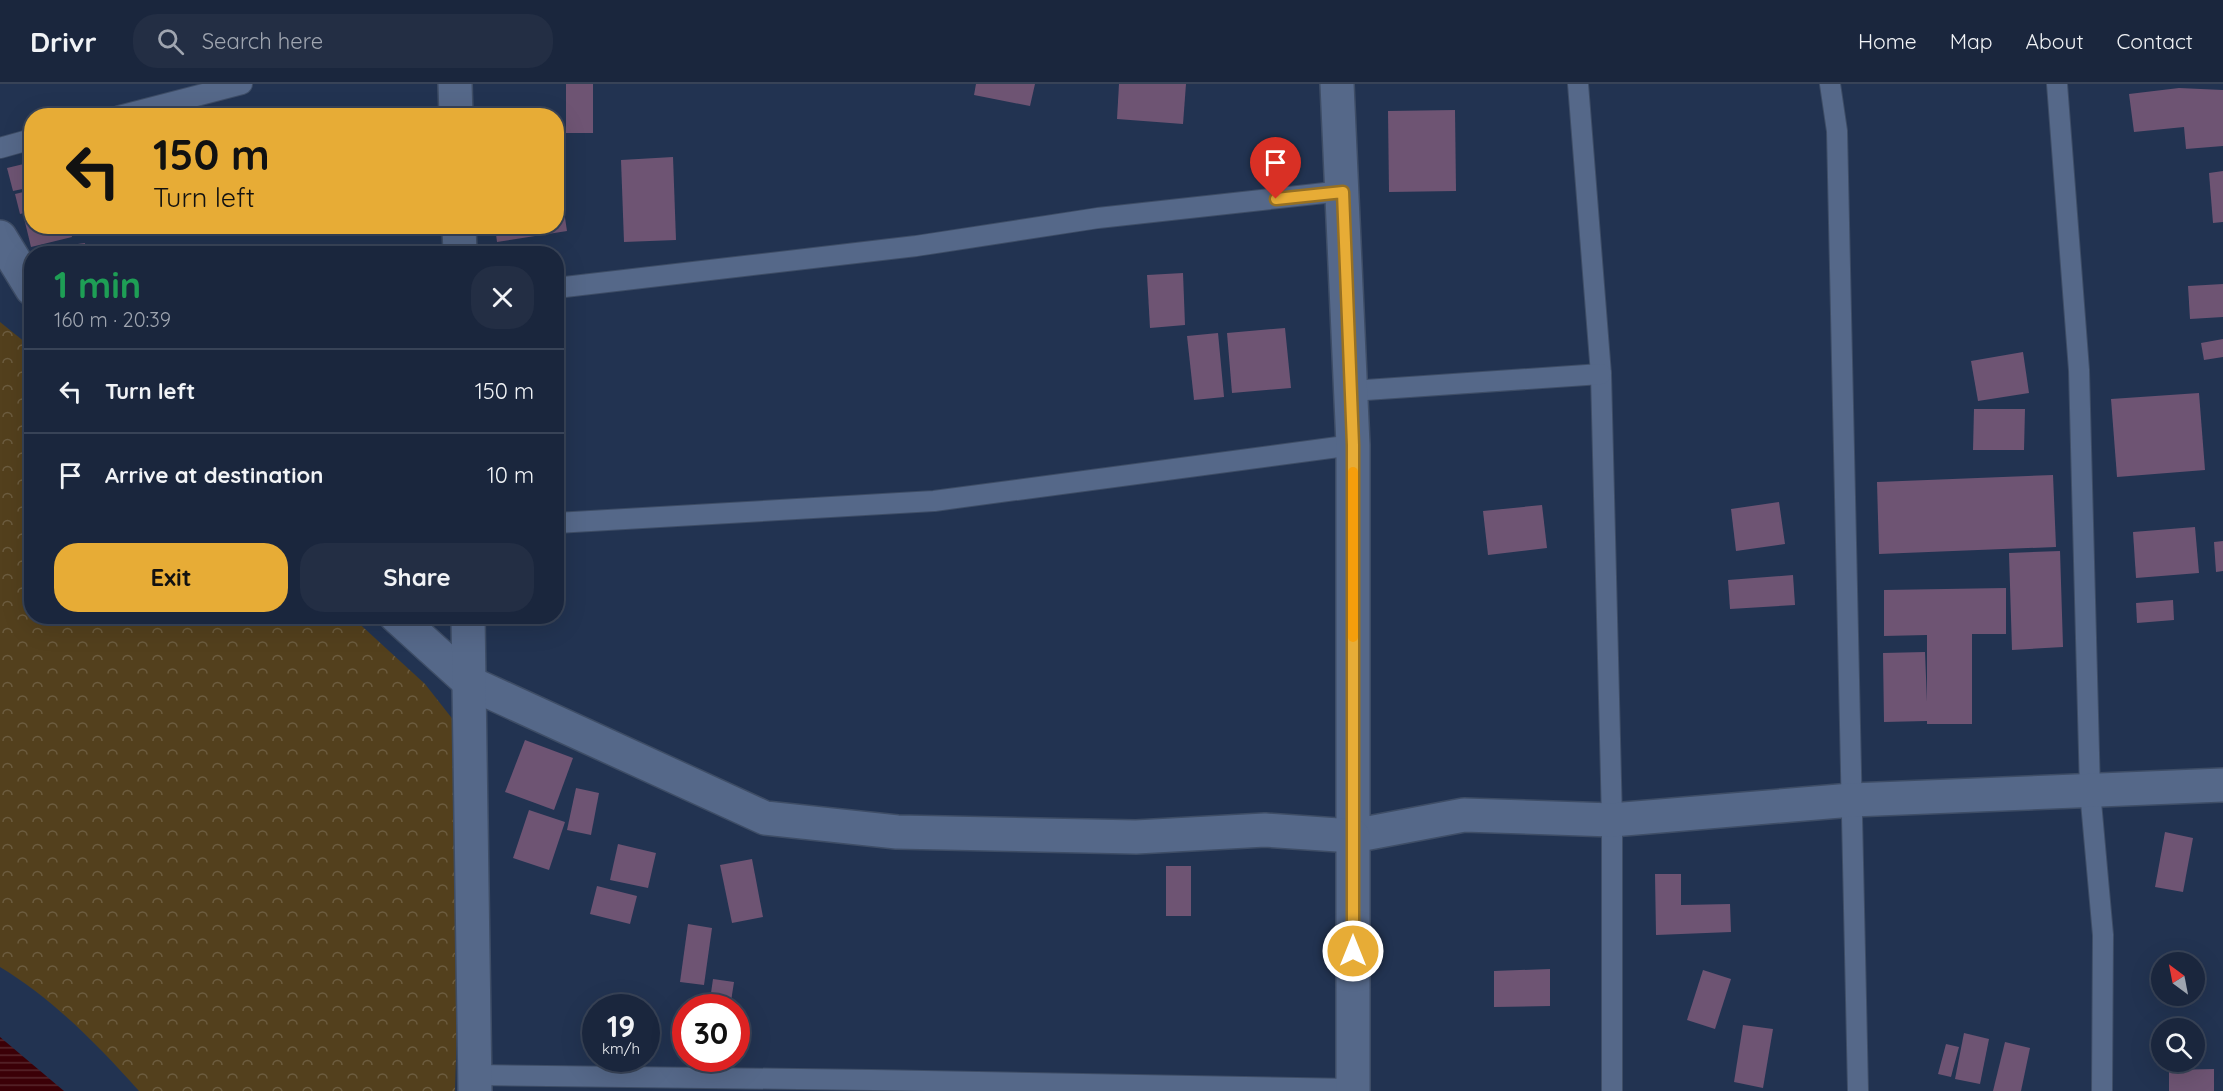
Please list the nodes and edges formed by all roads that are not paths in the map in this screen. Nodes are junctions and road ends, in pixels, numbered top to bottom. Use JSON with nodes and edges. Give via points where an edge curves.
{"nodes":[{"id":1,"x":242,"y":84,"type":"edge"},
{"id":2,"x":455,"y":84,"type":"edge"},
{"id":3,"x":1337,"y":84,"type":"edge"},
{"id":4,"x":1578,"y":84,"type":"edge"},
{"id":5,"x":1830,"y":84,"type":"edge"},
{"id":6,"x":2057,"y":84,"type":"edge"},
{"id":7,"x":150,"y":108,"type":"edge"},
{"id":8,"x":456,"y":108,"type":"edge"},
{"id":9,"x":24,"y":141,"type":"edge"},
{"id":10,"x":0,"y":148,"type":"edge"},
{"id":11,"x":1343,"y":192,"type":"junction"},
{"id":12,"x":0,"y":237,"type":"edge"},
{"id":13,"x":24,"y":276,"type":"edge"},
{"id":14,"x":564,"y":287,"type":"edge"},
{"id":15,"x":1601,"y":374,"type":"junction"},
{"id":16,"x":1351,"y":391,"type":"junction"},
{"id":17,"x":1353,"y":445,"type":"junction"},
{"id":18,"x":564,"y":523,"type":"edge"},
{"id":19,"x":405,"y":624,"type":"edge"},
{"id":20,"x":468,"y":624,"type":"edge"},
{"id":21,"x":470,"y":683,"type":"junction"},
{"id":22,"x":2223,"y":785,"type":"edge"},
{"id":23,"x":2090,"y":790,"type":"junction"},
{"id":24,"x":1852,"y":800,"type":"junction"},
{"id":25,"x":1612,"y":820,"type":"junction"},
{"id":26,"x":1353,"y":836,"type":"junction"},
{"id":27,"x":475,"y":1083,"type":"edge"},
{"id":28,"x":1353,"y":1090,"type":"edge"},
{"id":29,"x":1612,"y":1091,"type":"edge"},
{"id":30,"x":1858,"y":1091,"type":"edge"},
{"id":31,"x":2102,"y":1091,"type":"edge"}],
"edges":[{"from":1,"to":7,"type":"lane"},
{"from":2,"to":8,"type":"street"},
{"from":3,"to":11,"type":"street"},
{"from":4,"to":15,"type":"lane"},
{"from":5,"to":24,"type":"lane","via":[[1837,131]]},
{"from":6,"to":23,"type":"lane","via":[[2079,370]]},
{"from":9,"to":10,"type":"lane"},
{"from":11,"to":14,"type":"lane","via":[[1098,218],[916,246]]},
{"from":11,"to":16,"type":"street"},
{"from":12,"to":13,"type":"street"},
{"from":15,"to":16,"type":"lane"},
{"from":15,"to":25,"type":"lane"},
{"from":16,"to":17,"type":"street"},
{"from":17,"to":18,"type":"lane","via":[[934,501]]},
{"from":17,"to":26,"type":"street"},
{"from":19,"to":21,"type":"street"},
{"from":20,"to":21,"type":"street"},
{"from":21,"to":26,"type":"street","via":[[765,818],[897,832],[1136,837],[1265,830]]},
{"from":21,"to":27,"type":"street"},
{"from":22,"to":23,"type":"street"},
{"from":23,"to":24,"type":"street"},
{"from":23,"to":31,"type":"lane","via":[[2103,935]]},
{"from":24,"to":25,"type":"street"},
{"from":24,"to":30,"type":"lane"},
{"from":25,"to":26,"type":"street","via":[[1464,815]]},
{"from":25,"to":29,"type":"lane"},
{"from":26,"to":28,"type":"street"},
{"from":27,"to":28,"type":"lane","via":[[872,1080]]}]}
